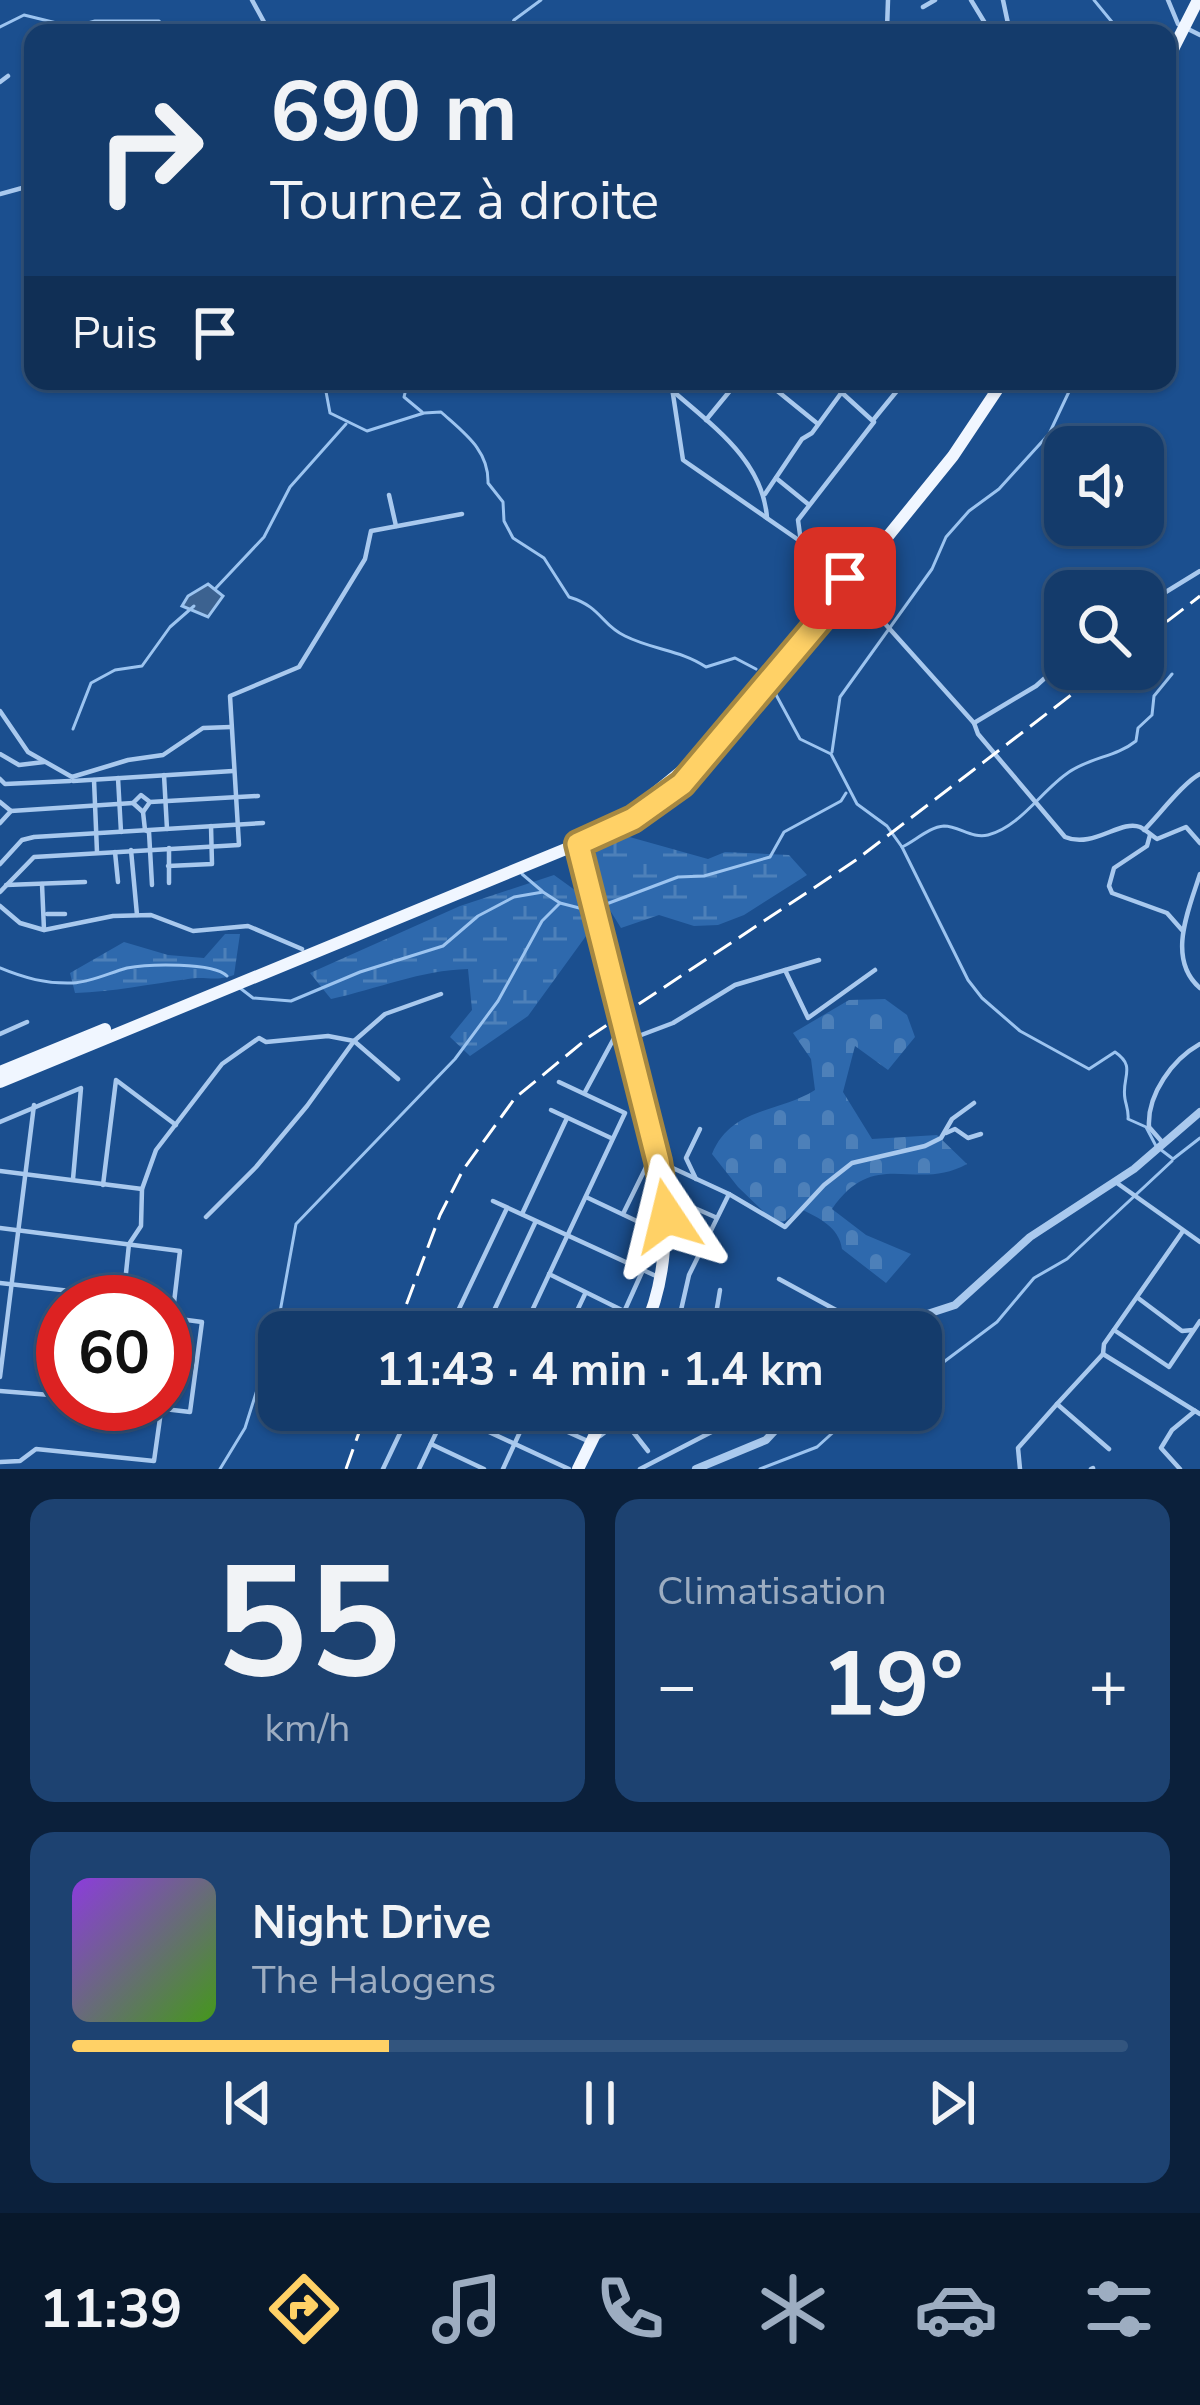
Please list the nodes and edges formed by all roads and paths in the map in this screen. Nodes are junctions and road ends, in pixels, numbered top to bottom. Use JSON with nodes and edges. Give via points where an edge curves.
{"nodes":[{"id":1,"x":934,"y":0,"type":"edge"},
{"id":2,"x":1168,"y":0,"type":"edge"},
{"id":3,"x":1194,"y":0,"type":"edge"},
{"id":4,"x":923,"y":7,"type":"dead end"},
{"id":5,"x":1181,"y":26,"type":"junction"},
{"id":6,"x":1176,"y":34,"type":"edge"},
{"id":7,"x":1200,"y":35,"type":"edge"},
{"id":8,"x":1176,"y":38,"type":"edge"},
{"id":9,"x":8,"y":76,"type":"dead end"},
{"id":10,"x":0,"y":82,"type":"edge"},
{"id":11,"x":731,"y":390,"type":"edge"},
{"id":12,"x":776,"y":390,"type":"edge"},
{"id":13,"x":897,"y":390,"type":"edge"},
{"id":14,"x":993,"y":390,"type":"edge"},
{"id":15,"x":674,"y":392,"type":"joint"},
{"id":16,"x":842,"y":392,"type":"joint"},
{"id":17,"x":874,"y":419,"type":"junction"},
{"id":18,"x":706,"y":420,"type":"junction"},
{"id":19,"x":818,"y":424,"type":"junction"},
{"id":20,"x":776,"y":478,"type":"junction"},
{"id":21,"x":765,"y":494,"type":"junction"},
{"id":22,"x":389,"y":495,"type":"dead end"},
{"id":23,"x":808,"y":504,"type":"junction"},
{"id":24,"x":462,"y":514,"type":"dead end"},
{"id":25,"x":766,"y":518,"type":"junction"},
{"id":26,"x":396,"y":526,"type":"junction"},
{"id":27,"x":801,"y":542,"type":"junction"},
{"id":28,"x":1200,"y":571,"type":"edge"},
{"id":29,"x":848,"y":581,"type":"junction"},
{"id":30,"x":1164,"y":593,"type":"edge"},
{"id":31,"x":1044,"y":679,"type":"edge"},
{"id":32,"x":1,"y":714,"type":"edge"},
{"id":33,"x":974,"y":723,"type":"junction"},
{"id":34,"x":231,"y":727,"type":"junction"},
{"id":35,"x":0,"y":754,"type":"edge"},
{"id":36,"x":44,"y":762,"type":"junction"},
{"id":37,"x":233,"y":771,"type":"junction"},
{"id":38,"x":164,"y":774,"type":"junction"},
{"id":39,"x":1200,"y":774,"type":"edge"},
{"id":40,"x":141,"y":776,"type":"junction"},
{"id":41,"x":118,"y":778,"type":"junction"},
{"id":42,"x":72,"y":779,"type":"junction"},
{"id":43,"x":94,"y":780,"type":"junction"},
{"id":44,"x":2,"y":784,"type":"edge"},
{"id":45,"x":141,"y":795,"type":"junction"},
{"id":46,"x":235,"y":796,"type":"junction"},
{"id":47,"x":258,"y":796,"type":"dead end"},
{"id":48,"x":0,"y":802,"type":"edge"},
{"id":49,"x":150,"y":802,"type":"junction"},
{"id":50,"x":166,"y":802,"type":"junction"},
{"id":51,"x":133,"y":803,"type":"junction"},
{"id":52,"x":119,"y":806,"type":"junction"},
{"id":53,"x":95,"y":807,"type":"junction"},
{"id":54,"x":11,"y":811,"type":"junction"},
{"id":55,"x":142,"y":812,"type":"junction"},
{"id":56,"x":0,"y":823,"type":"edge"},
{"id":57,"x":263,"y":823,"type":"dead end"},
{"id":58,"x":237,"y":824,"type":"junction"},
{"id":59,"x":212,"y":826,"type":"junction"},
{"id":60,"x":167,"y":829,"type":"junction"},
{"id":61,"x":145,"y":830,"type":"junction"},
{"id":62,"x":122,"y":832,"type":"junction"},
{"id":63,"x":1147,"y":833,"type":"junction"},
{"id":64,"x":96,"y":835,"type":"junction"},
{"id":65,"x":576,"y":840,"type":"junction"},
{"id":66,"x":1200,"y":843,"type":"edge"},
{"id":67,"x":213,"y":845,"type":"junction"},
{"id":68,"x":169,"y":848,"type":"junction"},
{"id":69,"x":130,"y":850,"type":"junction"},
{"id":70,"x":150,"y":850,"type":"junction"},
{"id":71,"x":98,"y":852,"type":"junction"},
{"id":72,"x":116,"y":852,"type":"junction"},
{"id":73,"x":0,"y":864,"type":"edge"},
{"id":74,"x":168,"y":866,"type":"junction"},
{"id":75,"x":1200,"y":874,"type":"edge"},
{"id":76,"x":85,"y":882,"type":"dead end"},
{"id":77,"x":118,"y":882,"type":"dead end"},
{"id":78,"x":169,"y":883,"type":"dead end"},
{"id":79,"x":42,"y":884,"type":"junction"},
{"id":80,"x":152,"y":885,"type":"dead end"},
{"id":81,"x":2,"y":889,"type":"edge"},
{"id":82,"x":0,"y":906,"type":"edge"},
{"id":83,"x":44,"y":914,"type":"junction"},
{"id":84,"x":65,"y":914,"type":"dead end"},
{"id":85,"x":137,"y":915,"type":"junction"},
{"id":86,"x":44,"y":930,"type":"junction"},
{"id":87,"x":1182,"y":930,"type":"junction"},
{"id":88,"x":302,"y":949,"type":"junction"},
{"id":89,"x":819,"y":960,"type":"dead end"},
{"id":90,"x":785,"y":970,"type":"junction"},
{"id":91,"x":875,"y":970,"type":"dead end"},
{"id":92,"x":1200,"y":988,"type":"edge"},
{"id":93,"x":441,"y":994,"type":"dead end"},
{"id":94,"x":622,"y":1019,"type":"junction"},
{"id":95,"x":27,"y":1022,"type":"dead end"},
{"id":96,"x":0,"y":1034,"type":"edge"},
{"id":97,"x":628,"y":1040,"type":"junction"},
{"id":98,"x":354,"y":1041,"type":"junction"},
{"id":99,"x":1200,"y":1044,"type":"edge"},
{"id":100,"x":0,"y":1077,"type":"edge"},
{"id":101,"x":398,"y":1079,"type":"dead end"},
{"id":102,"x":559,"y":1082,"type":"dead end"},
{"id":103,"x":584,"y":1094,"type":"junction"},
{"id":104,"x":974,"y":1102,"type":"dead end"},
{"id":105,"x":34,"y":1105,"type":"junction"},
{"id":106,"x":551,"y":1110,"type":"dead end"},
{"id":107,"x":1200,"y":1112,"type":"edge"},
{"id":108,"x":567,"y":1118,"type":"junction"},
{"id":109,"x":0,"y":1122,"type":"edge"},
{"id":110,"x":176,"y":1125,"type":"junction"},
{"id":111,"x":700,"y":1129,"type":"dead end"},
{"id":112,"x":946,"y":1133,"type":"junction"},
{"id":113,"x":981,"y":1134,"type":"dead end"},
{"id":114,"x":613,"y":1138,"type":"junction"},
{"id":115,"x":1160,"y":1146,"type":"junction"},
{"id":116,"x":654,"y":1160,"type":"junction"},
{"id":117,"x":0,"y":1171,"type":"edge"},
{"id":118,"x":26,"y":1174,"type":"junction"},
{"id":119,"x":73,"y":1179,"type":"junction"},
{"id":120,"x":696,"y":1179,"type":"junction"},
{"id":121,"x":1115,"y":1183,"type":"junction"},
{"id":122,"x":104,"y":1184,"type":"junction"},
{"id":123,"x":142,"y":1189,"type":"junction"},
{"id":124,"x":728,"y":1194,"type":"junction"},
{"id":125,"x":665,"y":1195,"type":"junction"},
{"id":126,"x":585,"y":1196,"type":"junction"},
{"id":127,"x":494,"y":1201,"type":"dead end"},
{"id":128,"x":507,"y":1208,"type":"junction"},
{"id":129,"x":522,"y":1214,"type":"junction"},
{"id":130,"x":623,"y":1214,"type":"junction"},
{"id":131,"x":206,"y":1216,"type":"dead end"},
{"id":132,"x":715,"y":1217,"type":"junction"},
{"id":133,"x":536,"y":1221,"type":"junction"},
{"id":134,"x":0,"y":1228,"type":"edge"},
{"id":135,"x":19,"y":1231,"type":"junction"},
{"id":136,"x":1183,"y":1231,"type":"junction"},
{"id":137,"x":568,"y":1235,"type":"junction"},
{"id":138,"x":668,"y":1236,"type":"junction"},
{"id":139,"x":1200,"y":1242,"type":"edge"},
{"id":140,"x":129,"y":1244,"type":"junction"},
{"id":141,"x":700,"y":1251,"type":"junction"},
{"id":142,"x":643,"y":1271,"type":"junction"},
{"id":143,"x":548,"y":1274,"type":"junction"},
{"id":144,"x":126,"y":1275,"type":"edge"},
{"id":145,"x":177,"y":1275,"type":"edge"},
{"id":146,"x":662,"y":1278,"type":"junction"},
{"id":147,"x":779,"y":1279,"type":"dead end"},
{"id":148,"x":0,"y":1283,"type":"edge"},
{"id":149,"x":10,"y":1284,"type":"junction"},
{"id":150,"x":36,"y":1288,"type":"edge"},
{"id":151,"x":720,"y":1289,"type":"dead end"},
{"id":152,"x":585,"y":1294,"type":"junction"},
{"id":153,"x":1137,"y":1298,"type":"junction"},
{"id":154,"x":458,"y":1311,"type":"edge"},
{"id":155,"x":494,"y":1311,"type":"edge"},
{"id":156,"x":531,"y":1311,"type":"edge"},
{"id":157,"x":577,"y":1311,"type":"edge"},
{"id":158,"x":622,"y":1311,"type":"edge"},
{"id":159,"x":624,"y":1311,"type":"edge"},
{"id":160,"x":651,"y":1311,"type":"edge"},
{"id":161,"x":680,"y":1311,"type":"edge"},
{"id":162,"x":716,"y":1311,"type":"edge"},
{"id":163,"x":837,"y":1311,"type":"edge"},
{"id":164,"x":937,"y":1311,"type":"edge"},
{"id":165,"x":192,"y":1321,"type":"edge"},
{"id":166,"x":1200,"y":1321,"type":"edge"},
{"id":167,"x":1114,"y":1330,"type":"junction"},
{"id":168,"x":2,"y":1334,"type":"edge"},
{"id":169,"x":1191,"y":1334,"type":"junction"},
{"id":170,"x":1200,"y":1342,"type":"edge"},
{"id":171,"x":1103,"y":1354,"type":"junction"},
{"id":172,"x":0,"y":1377,"type":"edge"},
{"id":173,"x":0,"y":1391,"type":"edge"},
{"id":174,"x":36,"y":1393,"type":"edge"},
{"id":175,"x":192,"y":1397,"type":"edge"},
{"id":176,"x":1057,"y":1404,"type":"junction"},
{"id":177,"x":1197,"y":1413,"type":"edge"},
{"id":178,"x":158,"y":1431,"type":"edge"},
{"id":179,"x":401,"y":1431,"type":"edge"},
{"id":180,"x":437,"y":1431,"type":"edge"},
{"id":181,"x":488,"y":1431,"type":"edge"},
{"id":182,"x":521,"y":1431,"type":"edge"},
{"id":183,"x":566,"y":1431,"type":"edge"},
{"id":184,"x":596,"y":1431,"type":"edge"},
{"id":185,"x":606,"y":1431,"type":"edge"},
{"id":186,"x":633,"y":1431,"type":"edge"},
{"id":187,"x":713,"y":1431,"type":"edge"},
{"id":188,"x":774,"y":1431,"type":"edge"},
{"id":189,"x":590,"y":1443,"type":"junction"},
{"id":190,"x":431,"y":1444,"type":"junction"},
{"id":191,"x":515,"y":1444,"type":"junction"},
{"id":192,"x":1109,"y":1449,"type":"dead end"},
{"id":193,"x":648,"y":1450,"type":"dead end"},
{"id":194,"x":0,"y":1462,"type":"edge"},
{"id":195,"x":383,"y":1469,"type":"edge"},
{"id":196,"x":419,"y":1469,"type":"edge"},
{"id":197,"x":484,"y":1469,"type":"edge"},
{"id":198,"x":503,"y":1469,"type":"edge"},
{"id":199,"x":573,"y":1469,"type":"edge"},
{"id":200,"x":640,"y":1469,"type":"edge"},
{"id":201,"x":696,"y":1469,"type":"edge"},
{"id":202,"x":1020,"y":1469,"type":"edge"},
{"id":203,"x":1180,"y":1469,"type":"edge"}],
"edges":[{"from":1,"to":4,"type":"street"},
{"from":2,"to":5,"type":"street"},
{"from":3,"to":5,"type":"main road"},
{"from":5,"to":6,"type":"main road"},
{"from":5,"to":7,"type":"street"},
{"from":5,"to":8,"type":"main road"},
{"from":9,"to":10,"type":"street"},
{"from":11,"to":18,"type":"street"},
{"from":12,"to":19,"type":"street"},
{"from":13,"to":17,"type":"street"},
{"from":14,"to":29,"type":"main road"},
{"from":15,"to":18,"type":"street"},
{"from":15,"to":25,"type":"street","via":[[682,460]]},
{"from":16,"to":17,"type":"street"},
{"from":16,"to":19,"type":"street"},
{"from":17,"to":23,"type":"street"},
{"from":18,"to":21,"type":"street","via":[[735,446]]},
{"from":19,"to":20,"type":"street"},
{"from":20,"to":21,"type":"street"},
{"from":20,"to":23,"type":"street"},
{"from":21,"to":25,"type":"street"},
{"from":22,"to":26,"type":"street"},
{"from":23,"to":27,"type":"street","via":[[798,520]]},
{"from":24,"to":26,"type":"street"},
{"from":25,"to":27,"type":"street"},
{"from":26,"to":34,"type":"street","via":[[371,531],[365,559],[299,667],[230,696]]},
{"from":27,"to":29,"type":"street"},
{"from":28,"to":30,"type":"street"},
{"from":29,"to":33,"type":"street"},
{"from":29,"to":65,"type":"main road","via":[[694,761],[630,812]]},
{"from":31,"to":33,"type":"street"},
{"from":32,"to":36,"type":"street"},
{"from":33,"to":63,"type":"street","via":[[1071,841],[1129,826]]},
{"from":34,"to":37,"type":"street"},
{"from":34,"to":42,"type":"street","via":[[203,728],[163,755]]},
{"from":35,"to":36,"type":"street","via":[[19,765]]},
{"from":36,"to":42,"type":"street"},
{"from":37,"to":38,"type":"street"},
{"from":37,"to":46,"type":"street"},
{"from":38,"to":40,"type":"street"},
{"from":38,"to":50,"type":"street"},
{"from":39,"to":63,"type":"street"},
{"from":40,"to":41,"type":"street"},
{"from":40,"to":45,"type":"street"},
{"from":41,"to":43,"type":"street"},
{"from":41,"to":52,"type":"street"},
{"from":42,"to":43,"type":"street"},
{"from":42,"to":44,"type":"street"},
{"from":43,"to":53,"type":"street"},
{"from":45,"to":49,"type":"street"},
{"from":45,"to":51,"type":"street"},
{"from":46,"to":47,"type":"street"},
{"from":46,"to":50,"type":"street"},
{"from":46,"to":58,"type":"street"},
{"from":48,"to":54,"type":"street"},
{"from":49,"to":50,"type":"street"},
{"from":49,"to":55,"type":"street"},
{"from":50,"to":60,"type":"street"},
{"from":51,"to":52,"type":"street"},
{"from":51,"to":55,"type":"street"},
{"from":52,"to":53,"type":"street"},
{"from":52,"to":62,"type":"street"},
{"from":53,"to":54,"type":"street"},
{"from":53,"to":64,"type":"street"},
{"from":54,"to":56,"type":"street"},
{"from":55,"to":61,"type":"street"},
{"from":57,"to":58,"type":"street"},
{"from":58,"to":59,"type":"street"},
{"from":58,"to":67,"type":"street","via":[[239,844]]},
{"from":59,"to":60,"type":"street"},
{"from":59,"to":67,"type":"street"},
{"from":60,"to":61,"type":"street"},
{"from":61,"to":62,"type":"street"},
{"from":61,"to":70,"type":"street"},
{"from":62,"to":64,"type":"street"},
{"from":63,"to":66,"type":"street","via":[[1157,838],[1186,827]]},
{"from":63,"to":87,"type":"street","via":[[1147,846],[1114,868],[1108,886],[1167,913]]},
{"from":64,"to":71,"type":"street"},
{"from":64,"to":73,"type":"street","via":[[22,840]]},
{"from":65,"to":88,"type":"main road"},
{"from":65,"to":94,"type":"main road"},
{"from":65,"to":100,"type":"main road"},
{"from":67,"to":68,"type":"street"},
{"from":67,"to":74,"type":"street","via":[[212,865]]},
{"from":68,"to":70,"type":"street"},
{"from":68,"to":74,"type":"street"},
{"from":69,"to":70,"type":"street"},
{"from":69,"to":72,"type":"street"},
{"from":69,"to":85,"type":"street"},
{"from":70,"to":80,"type":"street"},
{"from":71,"to":72,"type":"street"},
{"from":71,"to":81,"type":"street","via":[[34,857]]},
{"from":72,"to":77,"type":"street"},
{"from":74,"to":78,"type":"street"},
{"from":75,"to":87,"type":"street"},
{"from":76,"to":79,"type":"street"},
{"from":79,"to":81,"type":"street"},
{"from":79,"to":83,"type":"street"},
{"from":82,"to":86,"type":"street"},
{"from":83,"to":84,"type":"street"},
{"from":83,"to":86,"type":"street"},
{"from":85,"to":86,"type":"street"},
{"from":85,"to":88,"type":"street","via":[[193,931],[248,926]]},
{"from":87,"to":92,"type":"street"},
{"from":88,"to":100,"type":"main road"},
{"from":89,"to":90,"type":"street"},
{"from":90,"to":91,"type":"street","via":[[808,1018]]},
{"from":90,"to":97,"type":"street","via":[[735,985]]},
{"from":93,"to":98,"type":"street","via":[[385,1014]]},
{"from":94,"to":97,"type":"main road"},
{"from":94,"to":103,"type":"street"},
{"from":95,"to":96,"type":"street"},
{"from":97,"to":116,"type":"main road"},
{"from":98,"to":101,"type":"street"},
{"from":98,"to":110,"type":"street","via":[[259,1038],[222,1064]]},
{"from":98,"to":131,"type":"street","via":[[256,1168]]},
{"from":99,"to":115,"type":"street","via":[[1179,1058],[1151,1106],[1149,1126]]},
{"from":102,"to":103,"type":"street"},
{"from":103,"to":114,"type":"street","via":[[625,1114]]},
{"from":104,"to":112,"type":"street"},
{"from":105,"to":109,"type":"street"},
{"from":105,"to":118,"type":"street"},
{"from":105,"to":119,"type":"street","via":[[82,1088]]},
{"from":106,"to":108,"type":"street"},
{"from":107,"to":115,"type":"street"},
{"from":108,"to":114,"type":"street"},
{"from":108,"to":129,"type":"street"},
{"from":110,"to":122,"type":"street","via":[[116,1081]]},
{"from":110,"to":123,"type":"street"},
{"from":111,"to":120,"type":"street","via":[[686,1158]]},
{"from":112,"to":113,"type":"street"},
{"from":112,"to":124,"type":"street","via":[[925,1146],[852,1162],[785,1227]]},
{"from":114,"to":126,"type":"street"},
{"from":115,"to":121,"type":"street"},
{"from":116,"to":120,"type":"street"},
{"from":116,"to":125,"type":"main road"},
{"from":116,"to":130,"type":"street"},
{"from":117,"to":118,"type":"street"},
{"from":118,"to":119,"type":"street"},
{"from":118,"to":135,"type":"street"},
{"from":119,"to":122,"type":"street"},
{"from":120,"to":124,"type":"street"},
{"from":121,"to":136,"type":"street"},
{"from":121,"to":164,"type":"street"},
{"from":122,"to":123,"type":"street"},
{"from":123,"to":140,"type":"street","via":[[141,1226]]},
{"from":124,"to":132,"type":"street"},
{"from":125,"to":132,"type":"street"},
{"from":125,"to":138,"type":"main road"},
{"from":126,"to":130,"type":"street"},
{"from":126,"to":137,"type":"street"},
{"from":127,"to":128,"type":"street"},
{"from":128,"to":129,"type":"street"},
{"from":128,"to":154,"type":"street"},
{"from":129,"to":133,"type":"street"},
{"from":130,"to":138,"type":"street"},
{"from":132,"to":141,"type":"street"},
{"from":133,"to":137,"type":"street"},
{"from":133,"to":155,"type":"street"},
{"from":134,"to":135,"type":"street"},
{"from":135,"to":140,"type":"street"},
{"from":135,"to":149,"type":"street"},
{"from":136,"to":139,"type":"street"},
{"from":136,"to":153,"type":"street"},
{"from":137,"to":142,"type":"street"},
{"from":137,"to":143,"type":"street"},
{"from":138,"to":141,"type":"street"},
{"from":138,"to":146,"type":"main road"},
{"from":140,"to":144,"type":"street"},
{"from":140,"to":145,"type":"street","via":[[180,1251]]},
{"from":141,"to":161,"type":"street"},
{"from":142,"to":146,"type":"street"},
{"from":142,"to":159,"type":"street"},
{"from":143,"to":152,"type":"street"},
{"from":143,"to":156,"type":"street"},
{"from":146,"to":160,"type":"main road"},
{"from":147,"to":163,"type":"street"},
{"from":148,"to":149,"type":"street"},
{"from":149,"to":150,"type":"street"},
{"from":149,"to":168,"type":"street"},
{"from":151,"to":162,"type":"street"},
{"from":152,"to":157,"type":"street"},
{"from":152,"to":158,"type":"street"},
{"from":153,"to":167,"type":"street"},
{"from":153,"to":169,"type":"street"},
{"from":165,"to":175,"type":"street","via":[[202,1322]]},
{"from":166,"to":169,"type":"street"},
{"from":167,"to":169,"type":"street","via":[[1169,1367]]},
{"from":167,"to":171,"type":"street"},
{"from":168,"to":172,"type":"street"},
{"from":169,"to":170,"type":"street"},
{"from":171,"to":176,"type":"street"},
{"from":171,"to":177,"type":"street"},
{"from":173,"to":174,"type":"street"},
{"from":176,"to":192,"type":"street"},
{"from":176,"to":202,"type":"street","via":[[1018,1448]]},
{"from":177,"to":203,"type":"street","via":[[1161,1448]]},
{"from":178,"to":194,"type":"street","via":[[154,1461],[36,1449]]},
{"from":179,"to":195,"type":"street"},
{"from":180,"to":190,"type":"street"},
{"from":181,"to":191,"type":"street"},
{"from":182,"to":191,"type":"street"},
{"from":183,"to":189,"type":"street"},
{"from":184,"to":189,"type":"main road"},
{"from":185,"to":189,"type":"street"},
{"from":186,"to":193,"type":"street"},
{"from":187,"to":200,"type":"street"},
{"from":188,"to":201,"type":"street"},
{"from":189,"to":199,"type":"main road"},
{"from":190,"to":196,"type":"street"},
{"from":190,"to":197,"type":"street"},
{"from":191,"to":198,"type":"street"},
{"from":191,"to":199,"type":"street"}]}
